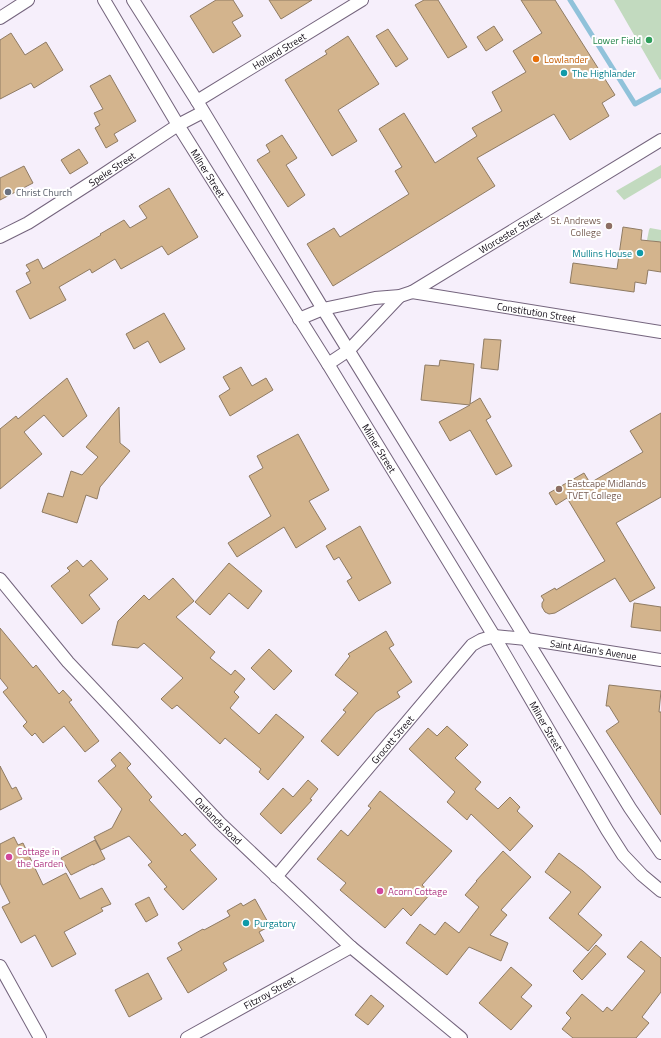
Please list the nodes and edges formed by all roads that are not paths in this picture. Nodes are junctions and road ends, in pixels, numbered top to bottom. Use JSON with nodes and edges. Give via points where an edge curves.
{"nodes":[{"id":1,"x":28,"y":0,"type":"edge"},
{"id":2,"x":104,"y":0,"type":"edge"},
{"id":3,"x":133,"y":0,"type":"edge"},
{"id":4,"x":362,"y":0,"type":"edge"},
{"id":5,"x":0,"y":18,"type":"edge"},
{"id":6,"x":197,"y":101,"type":"junction"},
{"id":7,"x":203,"y":112,"type":"junction"},
{"id":8,"x":178,"y":125,"type":"junction"},
{"id":9,"x":661,"y":140,"type":"edge"},
{"id":10,"x":0,"y":237,"type":"edge"},
{"id":11,"x":412,"y":292,"type":"junction"},
{"id":12,"x":400,"y":296,"type":"junction"},
{"id":13,"x":323,"y":309,"type":"junction"},
{"id":14,"x":299,"y":318,"type":"junction"},
{"id":15,"x":661,"y":332,"type":"edge"},
{"id":16,"x":349,"y":350,"type":"junction"},
{"id":17,"x":328,"y":364,"type":"junction"},
{"id":18,"x":0,"y":579,"type":"edge"},
{"id":19,"x":494,"y":636,"type":"junction"},
{"id":20,"x":526,"y":639,"type":"junction"},
{"id":21,"x":661,"y":660,"type":"edge"},
{"id":22,"x":661,"y":853,"type":"edge"},
{"id":23,"x":276,"y":877,"type":"junction"},
{"id":24,"x":661,"y":891,"type":"edge"},
{"id":25,"x":351,"y":946,"type":"junction"},
{"id":26,"x":0,"y":966,"type":"edge"},
{"id":27,"x":40,"y":1038,"type":"edge"},
{"id":28,"x":187,"y":1038,"type":"edge"},
{"id":29,"x":461,"y":1038,"type":"edge"}],
"edges":[{"from":1,"to":5,"type":"street"},
{"from":2,"to":8,"type":"street","name":"Milner Street"},
{"from":3,"to":6,"type":"street"},
{"from":4,"to":6,"type":"street","name":"Holland Street"},
{"from":6,"to":7,"type":"street"},
{"from":7,"to":8,"type":"street","name":"Speke Street"},
{"from":7,"to":13,"type":"street"},
{"from":8,"to":10,"type":"street","name":"Speke Street","via":[[28,223]]},
{"from":8,"to":14,"type":"street","name":"Milner Street"},
{"from":9,"to":11,"type":"street","name":"Worcester Street"},
{"from":11,"to":12,"type":"street","name":"Worcester Street"},
{"from":11,"to":15,"type":"street","name":"Constitution Street"},
{"from":12,"to":13,"type":"street","name":"Worcester Street","via":[[375,298]]},
{"from":12,"to":16,"type":"street","name":"Worcester Street"},
{"from":13,"to":14,"type":"street","name":"Worcester Street"},
{"from":13,"to":16,"type":"street"},
{"from":14,"to":17,"type":"street","name":"Milner Street"},
{"from":16,"to":17,"type":"street","name":"Worcester Street"},
{"from":16,"to":20,"type":"street"},
{"from":17,"to":19,"type":"street","name":"Milner Street"},
{"from":18,"to":23,"type":"street","name":"Oatlands Road","via":[[68,662],[220,823]]},
{"from":19,"to":20,"type":"street","name":"Grocott Street"},
{"from":19,"to":23,"type":"street","name":"Grocott Street","via":[[472,646]]},
{"from":19,"to":24,"type":"street","name":"Milner Street","via":[[623,855]]},
{"from":20,"to":21,"type":"street","name":"Saint Aidan's Avenue"},
{"from":20,"to":22,"type":"street","via":[[630,808]]},
{"from":23,"to":25,"type":"street","name":"Oatlands Road"},
{"from":25,"to":28,"type":"street","name":"Fitzroy Street"},
{"from":25,"to":29,"type":"street","name":"Oatlands Road"},
{"from":26,"to":27,"type":"street"}]}
